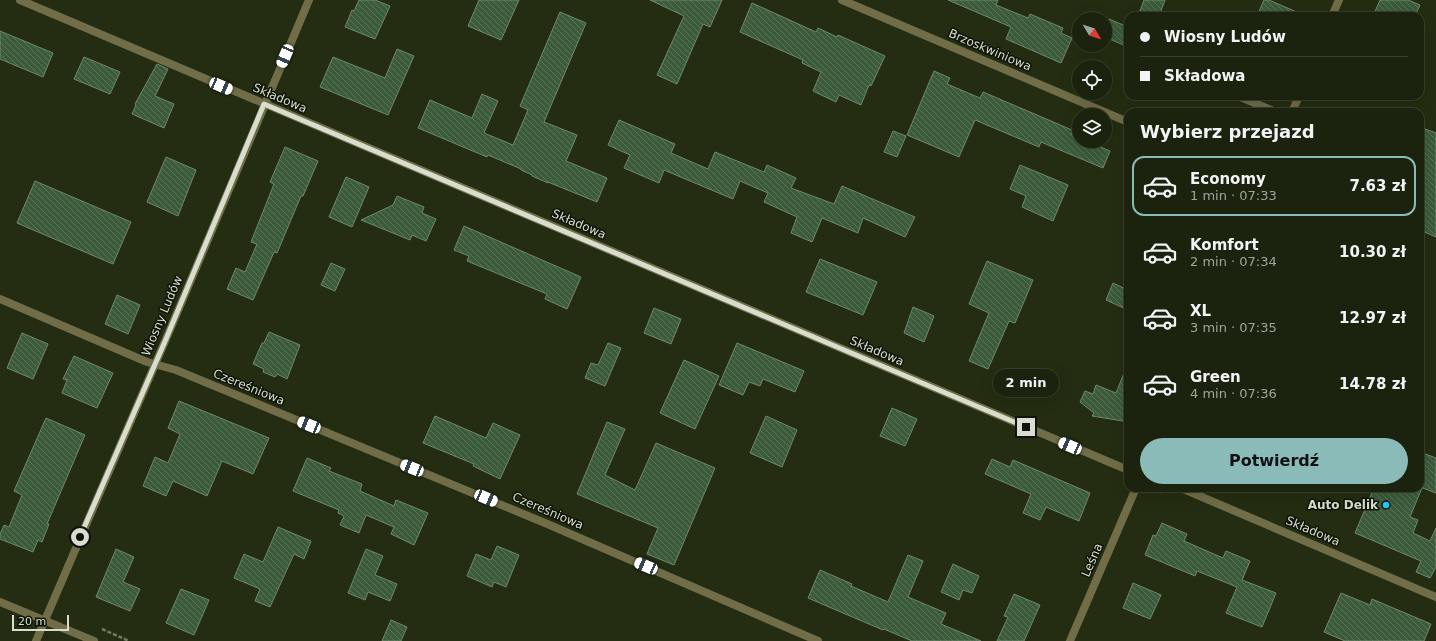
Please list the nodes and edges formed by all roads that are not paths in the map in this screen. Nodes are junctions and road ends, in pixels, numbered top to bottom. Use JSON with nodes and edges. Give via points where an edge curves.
{"nodes":[{"id":1,"x":20,"y":0,"type":"edge"},
{"id":2,"x":309,"y":0,"type":"edge"},
{"id":3,"x":842,"y":0,"type":"edge"},
{"id":4,"x":1339,"y":0,"type":"edge"},
{"id":5,"x":1334,"y":12,"type":"edge"},
{"id":6,"x":1248,"y":100,"type":"edge"},
{"id":7,"x":264,"y":104,"type":"junction"},
{"id":8,"x":1266,"y":108,"type":"edge"},
{"id":9,"x":1124,"y":120,"type":"edge"},
{"id":10,"x":0,"y":299,"type":"edge"},
{"id":11,"x":155,"y":364,"type":"junction"},
{"id":12,"x":1124,"y":468,"type":"edge"},
{"id":13,"x":1134,"y":492,"type":"edge"},
{"id":14,"x":1190,"y":492,"type":"edge"},
{"id":15,"x":1436,"y":597,"type":"edge"},
{"id":16,"x":0,"y":602,"type":"edge"},
{"id":17,"x":44,"y":620,"type":"junction"},
{"id":18,"x":36,"y":641,"type":"edge"},
{"id":19,"x":94,"y":641,"type":"edge"},
{"id":20,"x":818,"y":641,"type":"edge"},
{"id":21,"x":1070,"y":641,"type":"edge"}],
"edges":[{"from":1,"to":7,"type":"street","name":"Składowa"},
{"from":2,"to":7,"type":"street","name":"Wiosny Ludów"},
{"from":3,"to":9,"type":"street","name":"Brzoskwiniowa"},
{"from":4,"to":5,"type":"street"},
{"from":6,"to":8,"type":"street"},
{"from":7,"to":11,"type":"street","name":"Wiosny Ludów"},
{"from":7,"to":12,"type":"street","name":"Składowa"},
{"from":10,"to":11,"type":"street","name":"Czereśniowa"},
{"from":11,"to":17,"type":"street","name":"Wiosny Ludów"},
{"from":11,"to":20,"type":"street","name":"Czereśniowa","via":[[176,370],[538,520]]},
{"from":13,"to":21,"type":"street","name":"Leśna"},
{"from":14,"to":15,"type":"street","name":"Składowa"},
{"from":16,"to":17,"type":"street"},
{"from":17,"to":18,"type":"street","name":"Wiosny Ludów"},
{"from":17,"to":19,"type":"street"}]}
